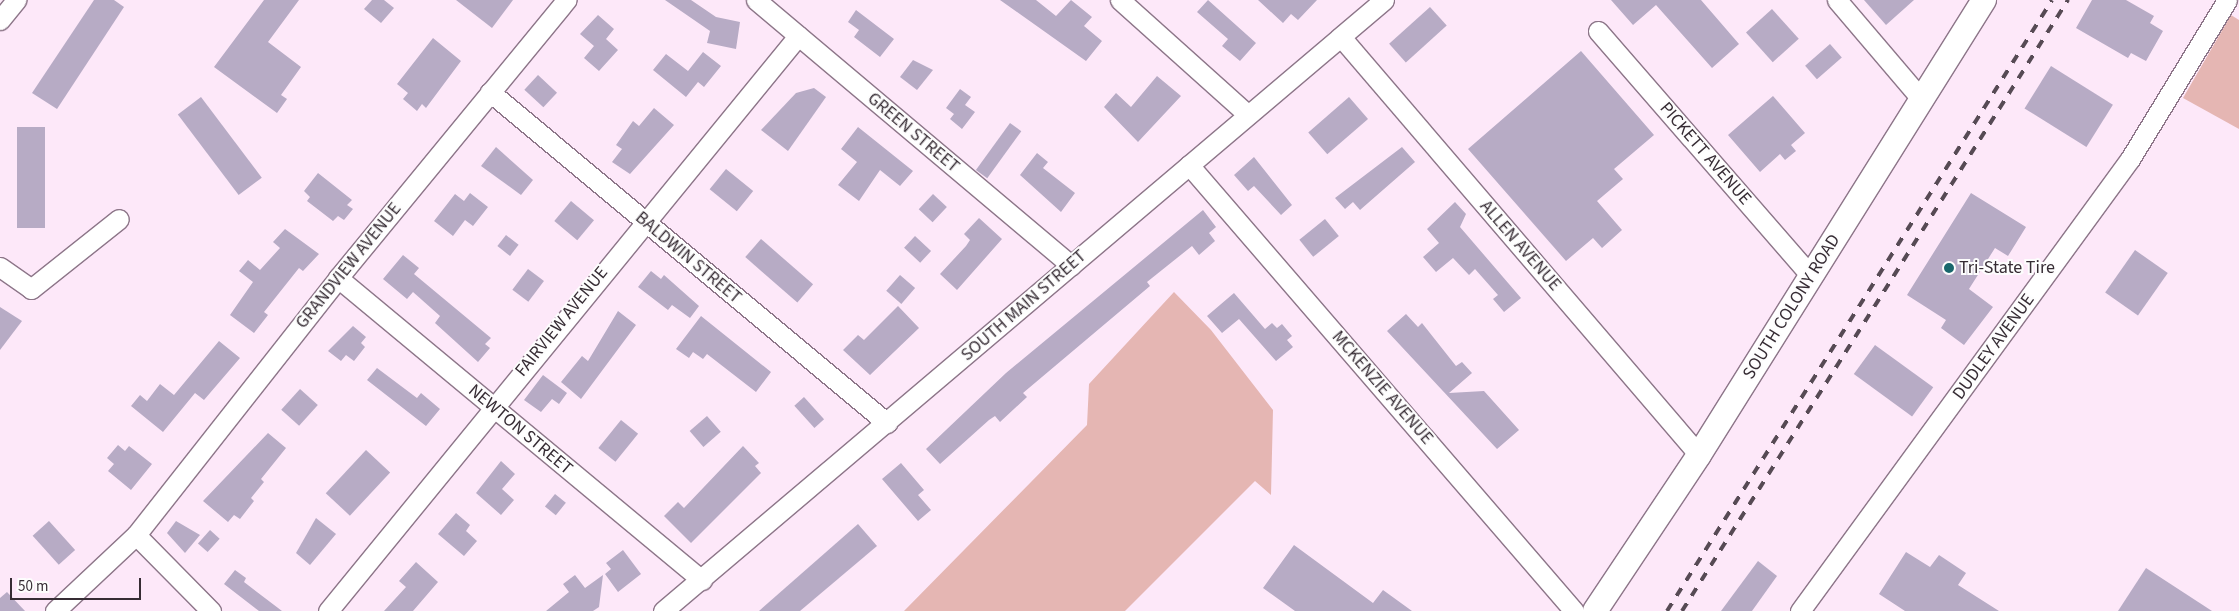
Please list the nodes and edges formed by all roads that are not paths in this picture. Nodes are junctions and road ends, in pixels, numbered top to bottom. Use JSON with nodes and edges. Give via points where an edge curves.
{"nodes":[{"id":1,"x":16,"y":0,"type":"edge"},
{"id":2,"x":566,"y":0,"type":"edge"},
{"id":3,"x":756,"y":0,"type":"edge"},
{"id":4,"x":1120,"y":0,"type":"edge"},
{"id":5,"x":1384,"y":0,"type":"edge"},
{"id":6,"x":1837,"y":0,"type":"edge"},
{"id":7,"x":1984,"y":0,"type":"edge"},
{"id":8,"x":2228,"y":0,"type":"edge"},
{"id":9,"x":0,"y":20,"type":"edge"},
{"id":10,"x":1598,"y":31,"type":"dead end"},
{"id":11,"x":798,"y":36,"type":"junction"},
{"id":12,"x":1341,"y":37,"type":"junction"},
{"id":13,"x":490,"y":92,"type":"junction"},
{"id":14,"x":1922,"y":100,"type":"junction"},
{"id":15,"x":1247,"y":114,"type":"junction"},
{"id":16,"x":1189,"y":164,"type":"junction"},
{"id":17,"x":119,"y":220,"type":"dead end"},
{"id":18,"x":644,"y":220,"type":"junction"},
{"id":19,"x":1071,"y":265,"type":"junction"},
{"id":20,"x":0,"y":267,"type":"edge"},
{"id":21,"x":1812,"y":277,"type":"junction"},
{"id":22,"x":338,"y":278,"type":"junction"},
{"id":23,"x":493,"y":408,"type":"junction"},
{"id":24,"x":887,"y":423,"type":"junction"},
{"id":25,"x":1700,"y":455,"type":"junction"},
{"id":26,"x":136,"y":535,"type":"junction"},
{"id":27,"x":702,"y":580,"type":"junction"},
{"id":28,"x":55,"y":611,"type":"edge"},
{"id":29,"x":211,"y":611,"type":"edge"},
{"id":30,"x":328,"y":611,"type":"edge"},
{"id":31,"x":663,"y":611,"type":"edge"},
{"id":32,"x":1574,"y":611,"type":"edge"},
{"id":33,"x":1595,"y":611,"type":"edge"},
{"id":34,"x":1800,"y":611,"type":"edge"}],
"edges":[{"from":1,"to":9,"type":"street"},
{"from":2,"to":13,"type":"street","name":"GRANDVIEW AVENUE"},
{"from":3,"to":11,"type":"street","name":"GREEN STREET"},
{"from":4,"to":15,"type":"street"},
{"from":5,"to":12,"type":"street","name":"SOUTH MAIN STREET"},
{"from":6,"to":14,"type":"street"},
{"from":7,"to":14,"type":"main road","name":"SOUTH COLONY ROAD"},
{"from":8,"to":34,"type":"street","name":"DUDLEY AVENUE","via":[[2130,159]]},
{"from":10,"to":21,"type":"street","name":"PICKETT AVENUE"},
{"from":11,"to":18,"type":"street","name":"FAIRVIEW AVENUE"},
{"from":11,"to":19,"type":"street","name":"GREEN STREET"},
{"from":12,"to":15,"type":"street","name":"SOUTH MAIN STREET"},
{"from":12,"to":25,"type":"street","name":"ALLEN AVENUE"},
{"from":13,"to":18,"type":"street","name":"BALDWIN STREET"},
{"from":13,"to":22,"type":"street","name":"GRANDVIEW AVENUE"},
{"from":14,"to":21,"type":"main road","name":"SOUTH COLONY ROAD"},
{"from":15,"to":16,"type":"street","name":"SOUTH MAIN STREET"},
{"from":16,"to":19,"type":"street","name":"SOUTH MAIN STREET"},
{"from":16,"to":32,"type":"street","name":"MCKENZIE AVENUE"},
{"from":17,"to":20,"type":"street","via":[[31,288]]},
{"from":18,"to":23,"type":"street","name":"FAIRVIEW AVENUE"},
{"from":18,"to":24,"type":"street","name":"BALDWIN STREET"},
{"from":19,"to":24,"type":"street","name":"SOUTH MAIN STREET"},
{"from":21,"to":25,"type":"main road","name":"SOUTH COLONY ROAD"},
{"from":22,"to":23,"type":"street","name":"NEWTON STREET"},
{"from":22,"to":26,"type":"street","name":"GRANDVIEW AVENUE"},
{"from":23,"to":27,"type":"street","name":"NEWTON STREET"},
{"from":23,"to":30,"type":"street","name":"FAIRVIEW AVENUE"},
{"from":24,"to":27,"type":"street","name":"SOUTH MAIN STREET"},
{"from":25,"to":33,"type":"main road","name":"SOUTH COLONY ROAD"},
{"from":26,"to":28,"type":"street","name":"GRANDVIEW AVENUE"},
{"from":26,"to":29,"type":"street"},
{"from":27,"to":31,"type":"street","name":"SOUTH MAIN STREET"}]}
